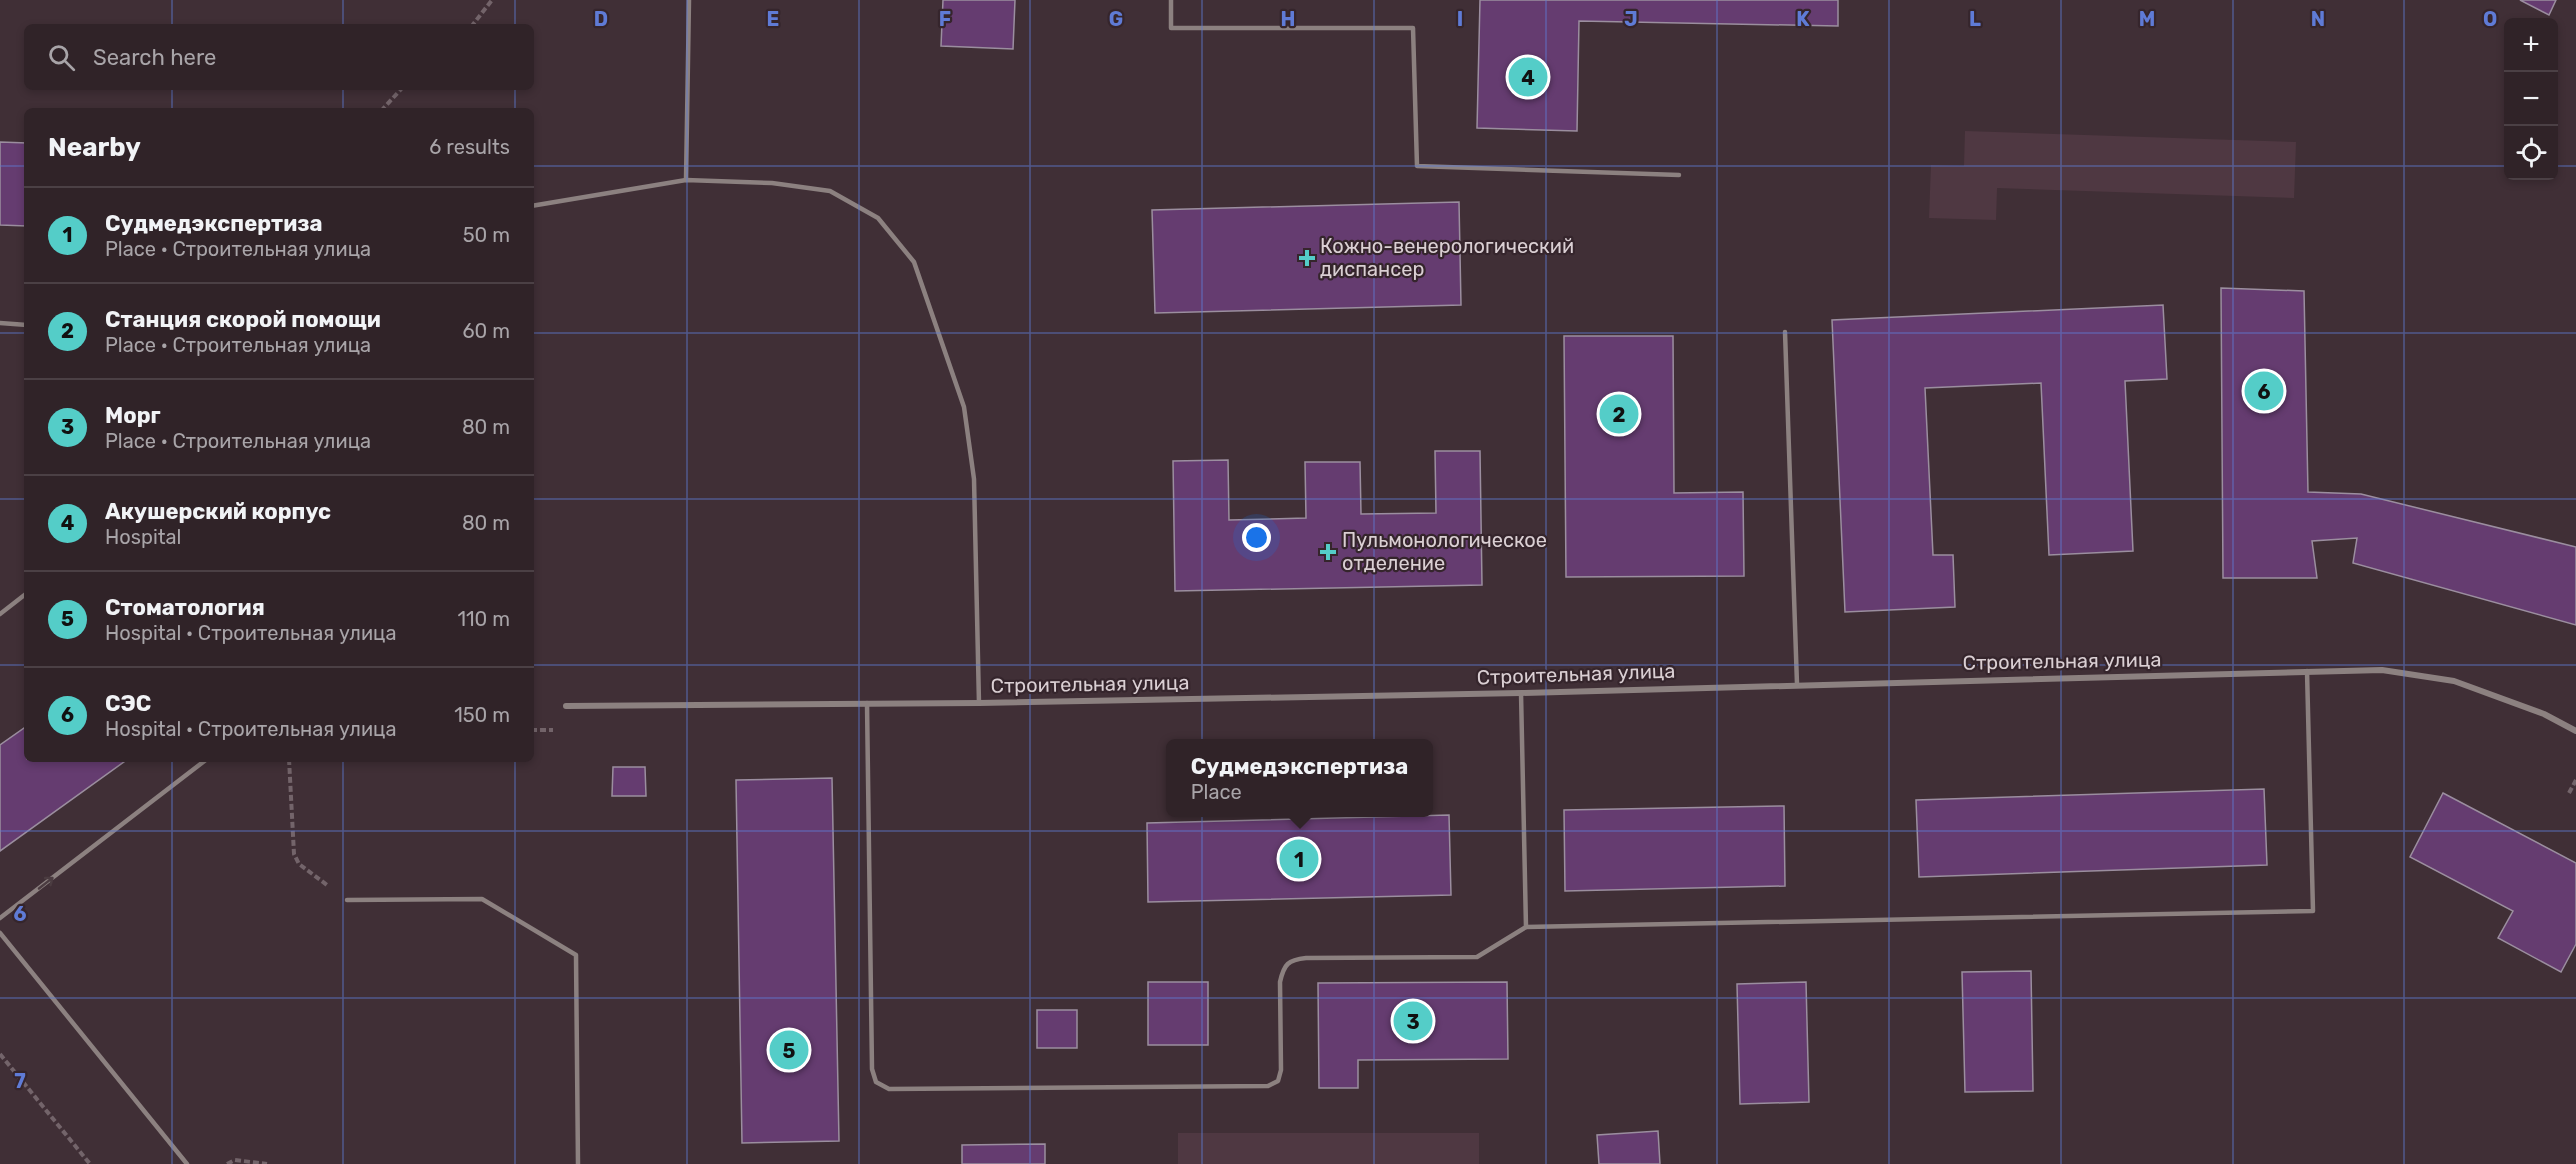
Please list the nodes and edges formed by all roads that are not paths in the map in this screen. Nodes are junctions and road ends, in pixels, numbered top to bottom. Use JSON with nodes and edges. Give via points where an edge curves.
{"nodes":[{"id":1,"x":688,"y":0,"type":"edge"},
{"id":2,"x":1171,"y":0,"type":"edge"},
{"id":3,"x":1679,"y":175,"type":"dead end"},
{"id":4,"x":686,"y":180,"type":"junction"},
{"id":5,"x":534,"y":205,"type":"edge"},
{"id":6,"x":0,"y":323,"type":"edge"},
{"id":7,"x":24,"y":325,"type":"edge"},
{"id":8,"x":1785,"y":332,"type":"dead end"},
{"id":9,"x":24,"y":595,"type":"edge"},
{"id":10,"x":0,"y":614,"type":"edge"},
{"id":11,"x":2307,"y":671,"type":"junction"},
{"id":12,"x":1797,"y":684,"type":"junction"},
{"id":13,"x":1521,"y":693,"type":"junction"},
{"id":14,"x":867,"y":703,"type":"junction"},
{"id":15,"x":979,"y":703,"type":"junction"},
{"id":16,"x":566,"y":706,"type":"dead end"},
{"id":17,"x":2576,"y":731,"type":"edge"},
{"id":18,"x":203,"y":762,"type":"edge"},
{"id":19,"x":346,"y":900,"type":"road end"},
{"id":20,"x":0,"y":918,"type":"edge"},
{"id":21,"x":1526,"y":927,"type":"junction"},
{"id":22,"x":0,"y":933,"type":"edge"},
{"id":23,"x":187,"y":1164,"type":"edge"},
{"id":24,"x":578,"y":1164,"type":"edge"}],
"edges":[{"from":1,"to":4,"type":"lane"},
{"from":2,"to":3,"type":"lane","via":[[1171,28],[1413,28],[1417,166]]},
{"from":4,"to":5,"type":"lane"},
{"from":4,"to":15,"type":"lane","via":[[772,183],[830,191],[878,219],[914,262],[964,407],[974,479]]},
{"from":6,"to":7,"type":"lane"},
{"from":8,"to":12,"type":"lane"},
{"from":9,"to":10,"type":"lane"},
{"from":11,"to":12,"type":"street","name":"Строительная улица"},
{"from":11,"to":17,"type":"street","name":"Строительная улица","via":[[2382,670],[2454,681],[2544,714]]},
{"from":11,"to":21,"type":"lane","via":[[2313,911]]},
{"from":12,"to":13,"type":"street","name":"Строительная улица"},
{"from":13,"to":15,"type":"street","name":"Строительная улица"},
{"from":13,"to":21,"type":"lane"},
{"from":14,"to":15,"type":"street","name":"Строительная улица"},
{"from":14,"to":16,"type":"street","name":"Строительная улица"},
{"from":14,"to":21,"type":"lane","via":[[872,1069],[876,1082],[889,1089],[1268,1086],[1278,1081],[1281,1070],[1280,982],[1282,969],[1292,960],[1477,957]]},
{"from":20,"to":18,"type":"lane","one_way":true},
{"from":19,"to":24,"type":"lane","via":[[482,899],[576,955]]},
{"from":22,"to":23,"type":"lane"}]}
